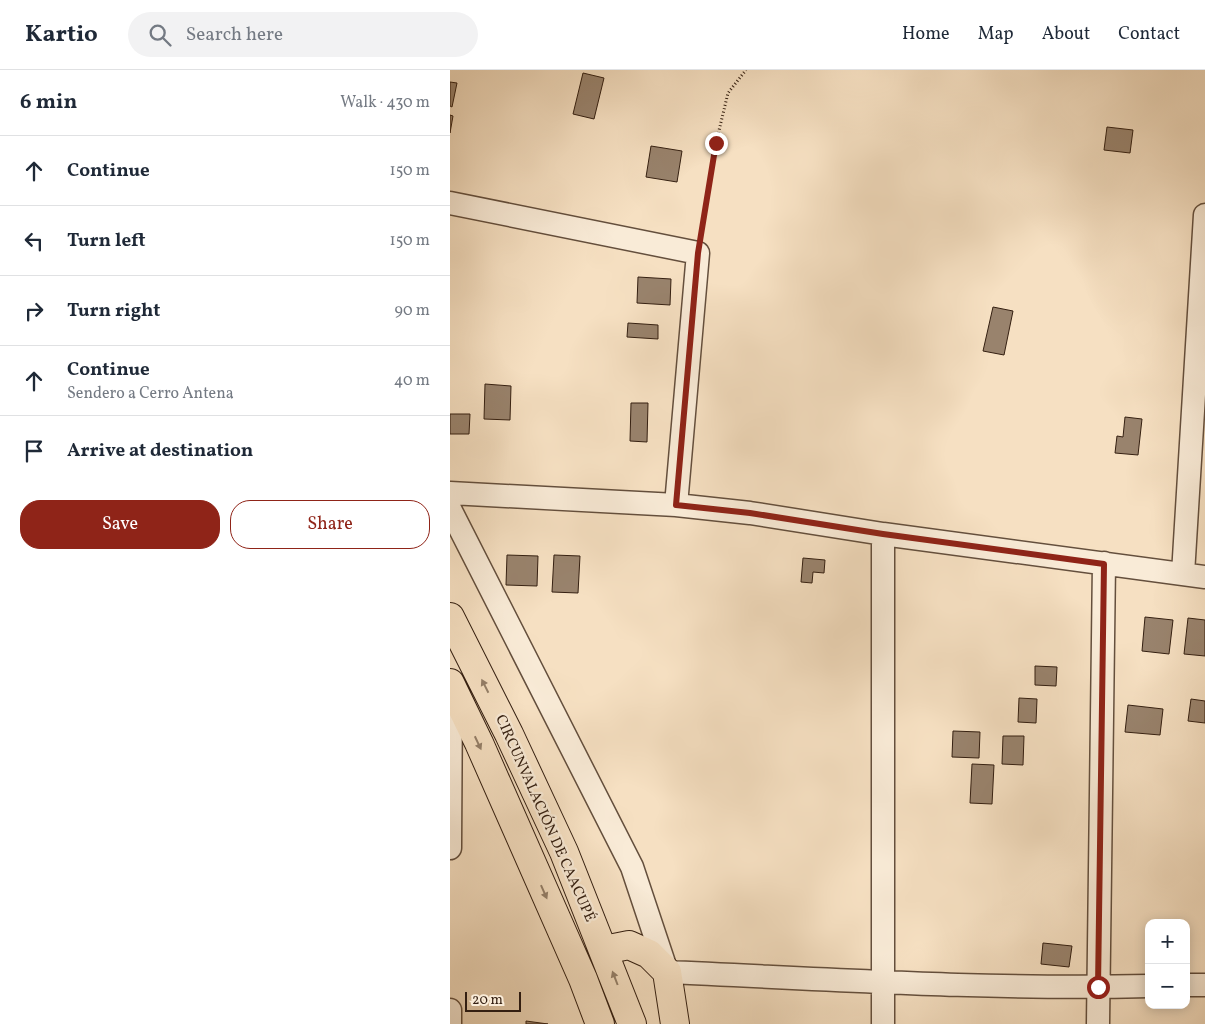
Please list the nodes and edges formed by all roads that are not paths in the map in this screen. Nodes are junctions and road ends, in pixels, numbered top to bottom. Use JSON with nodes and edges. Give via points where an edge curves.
{"nodes":[{"id":1,"x":450,"y":203,"type":"edge"},
{"id":2,"x":1205,"y":215,"type":"edge"},
{"id":3,"x":450,"y":493,"type":"edge"},
{"id":4,"x":676,"y":505,"type":"junction"},
{"id":5,"x":450,"y":509,"type":"edge"},
{"id":6,"x":883,"y":534,"type":"junction"},
{"id":7,"x":1104,"y":564,"type":"junction"},
{"id":8,"x":1194,"y":576,"type":"edge"},
{"id":9,"x":450,"y":617,"type":"edge"},
{"id":10,"x":451,"y":684,"type":"edge"},
{"id":11,"x":450,"y":755,"type":"edge"},
{"id":12,"x":450,"y":848,"type":"edge"},
{"id":13,"x":604,"y":950,"type":"junction"},
{"id":14,"x":667,"y":972,"type":"junction"},
{"id":15,"x":882,"y":982,"type":"junction"},
{"id":16,"x":1190,"y":985,"type":"edge"},
{"id":17,"x":1205,"y":985,"type":"edge"},
{"id":18,"x":1145,"y":986,"type":"edge"},
{"id":19,"x":1098,"y":987,"type":"junction"},
{"id":20,"x":450,"y":1010,"type":"edge"},
{"id":21,"x":450,"y":1024,"type":"edge"},
{"id":22,"x":600,"y":1024,"type":"edge"},
{"id":23,"x":632,"y":1024,"type":"edge"},
{"id":24,"x":675,"y":1024,"type":"edge"},
{"id":25,"x":883,"y":1024,"type":"edge"},
{"id":26,"x":1098,"y":1024,"type":"edge"}],
"edges":[{"from":1,"to":4,"type":"street","via":[[698,253]]},
{"from":2,"to":8,"type":"street"},
{"from":3,"to":4,"type":"street"},
{"from":4,"to":6,"type":"street"},
{"from":5,"to":14,"type":"street","via":[[632,867]]},
{"from":6,"to":7,"type":"street"},
{"from":6,"to":15,"type":"street"},
{"from":7,"to":8,"type":"street"},
{"from":7,"to":19,"type":"street"},
{"from":13,"to":9,"type":"highway","name":"CIRCUNVALACIÓN DE CAACUPÉ","one_way":true,"via":[[564,852]]},
{"from":10,"to":11,"type":"street"},
{"from":10,"to":22,"type":"highway","name":"CIRCUNVALACIÓN DE CAACUPÉ","one_way":true},
{"from":11,"to":12,"type":"street"},
{"from":13,"to":14,"type":"highway","via":[[629,945],[649,954]]},
{"from":23,"to":13,"type":"highway","name":"CIRCUNVALACIÓN DE CAACUPÉ","one_way":true},
{"from":14,"to":15,"type":"street"},
{"from":14,"to":24,"type":"highway"},
{"from":15,"to":19,"type":"street"},
{"from":15,"to":25,"type":"street"},
{"from":16,"to":17,"type":"street"},
{"from":18,"to":19,"type":"street"},
{"from":19,"to":26,"type":"street"},
{"from":20,"to":21,"type":"street"}]}
